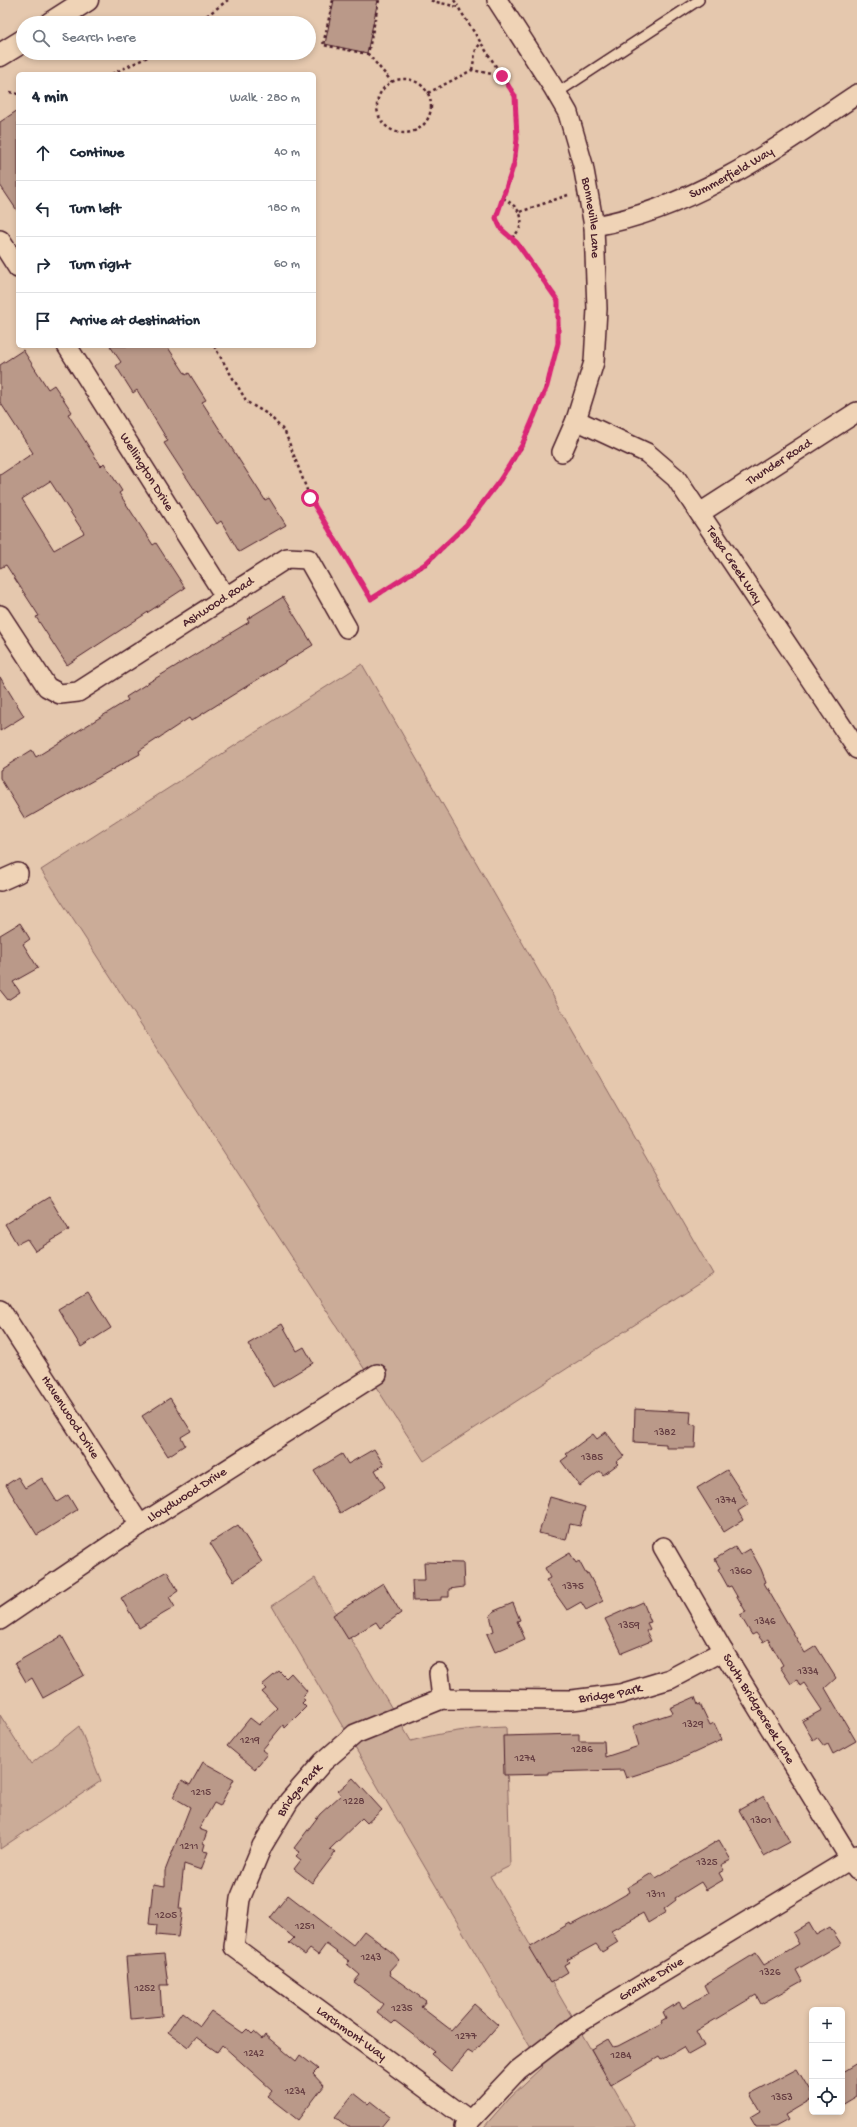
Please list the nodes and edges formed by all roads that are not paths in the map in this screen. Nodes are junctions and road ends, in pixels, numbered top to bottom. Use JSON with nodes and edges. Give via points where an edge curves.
{"nodes":[{"id":1,"x":87,"y":0,"type":"edge"},
{"id":2,"x":497,"y":0,"type":"edge"},
{"id":3,"x":699,"y":0,"type":"edge"},
{"id":4,"x":62,"y":16,"type":"edge"},
{"id":5,"x":16,"y":45,"type":"edge"},
{"id":6,"x":0,"y":55,"type":"edge"},
{"id":7,"x":557,"y":93,"type":"junction"},
{"id":8,"x":857,"y":94,"type":"edge"},
{"id":9,"x":594,"y":226,"type":"junction"},
{"id":10,"x":0,"y":240,"type":"edge"},
{"id":11,"x":16,"y":265,"type":"edge"},
{"id":12,"x":68,"y":348,"type":"edge"},
{"id":13,"x":857,"y":412,"type":"edge"},
{"id":14,"x":576,"y":420,"type":"junction"},
{"id":15,"x":562,"y":452,"type":"dead end"},
{"id":16,"x":700,"y":513,"type":"junction"},
{"id":17,"x":226,"y":598,"type":"junction"},
{"id":18,"x":0,"y":616,"type":"edge"},
{"id":19,"x":347,"y":628,"type":"dead end"},
{"id":20,"x":850,"y":722,"type":"edge"},
{"id":21,"x":857,"y":749,"type":"edge"},
{"id":22,"x":18,"y":873,"type":"dead end"},
{"id":23,"x":0,"y":881,"type":"edge"},
{"id":24,"x":0,"y":1309,"type":"edge"},
{"id":25,"x":377,"y":1374,"type":"dead end"},
{"id":26,"x":140,"y":1525,"type":"junction"},
{"id":27,"x":663,"y":1547,"type":"dead end"},
{"id":28,"x":0,"y":1620,"type":"edge"},
{"id":29,"x":723,"y":1651,"type":"junction"},
{"id":30,"x":439,"y":1673,"type":"dead end"},
{"id":31,"x":442,"y":1699,"type":"junction"},
{"id":32,"x":855,"y":1861,"type":"edge"},
{"id":33,"x":234,"y":1948,"type":"joint"},
{"id":34,"x":466,"y":2124,"type":"edge"}],
"edges":[{"from":1,"to":4,"type":"main road"},
{"from":2,"to":7,"type":"street","name":"Bonneville Lane"},
{"from":3,"to":7,"type":"lane"},
{"from":5,"to":6,"type":"main road"},
{"from":7,"to":9,"type":"street","name":"Bonneville Lane","via":[[568,113],[583,165]]},
{"from":8,"to":9,"type":"street","name":"Summerfield Way","via":[[804,130],[704,190],[657,210],[618,222]]},
{"from":9,"to":14,"type":"street","name":"Bonneville Lane","via":[[597,309],[594,362]]},
{"from":10,"to":11,"type":"street"},
{"from":12,"to":17,"type":"street","name":"Wellington Drive"},
{"from":13,"to":16,"type":"street","name":"Thunder Road"},
{"from":14,"to":15,"type":"street","name":"Bonneville Lane"},
{"from":14,"to":16,"type":"street","name":"Tessa Creek Way","via":[[647,453],[676,478]]},
{"from":16,"to":20,"type":"street","name":"Tessa Creek Way"},
{"from":17,"to":18,"type":"street","name":"Ashwood Road","via":[[78,692],[60,694],[47,687]]},
{"from":17,"to":19,"type":"street","name":"Ashwood Road","via":[[287,558],[308,559]]},
{"from":20,"to":21,"type":"street","name":"Tessa Creek Way"},
{"from":22,"to":23,"type":"street"},
{"from":24,"to":26,"type":"street","name":"Havenwood Drive"},
{"from":25,"to":26,"type":"street","name":"Lloydwood Drive"},
{"from":26,"to":28,"type":"street","name":"Lloydwood Drive"},
{"from":27,"to":29,"type":"street","name":"South Bridgecreek Lane"},
{"from":29,"to":31,"type":"street","name":"Bridge Park","via":[[670,1679],[620,1694],[572,1700]]},
{"from":29,"to":32,"type":"street","name":"South Bridgecreek Lane"},
{"from":30,"to":31,"type":"street"},
{"from":31,"to":33,"type":"street","name":"Bridge Park","via":[[355,1734],[323,1762],[289,1801],[262,1846],[240,1899]]},
{"from":32,"to":34,"type":"street","name":"Granite Drive","via":[[579,2023],[518,2070]]},
{"from":33,"to":34,"type":"street","name":"Larchmont Way"}]}
